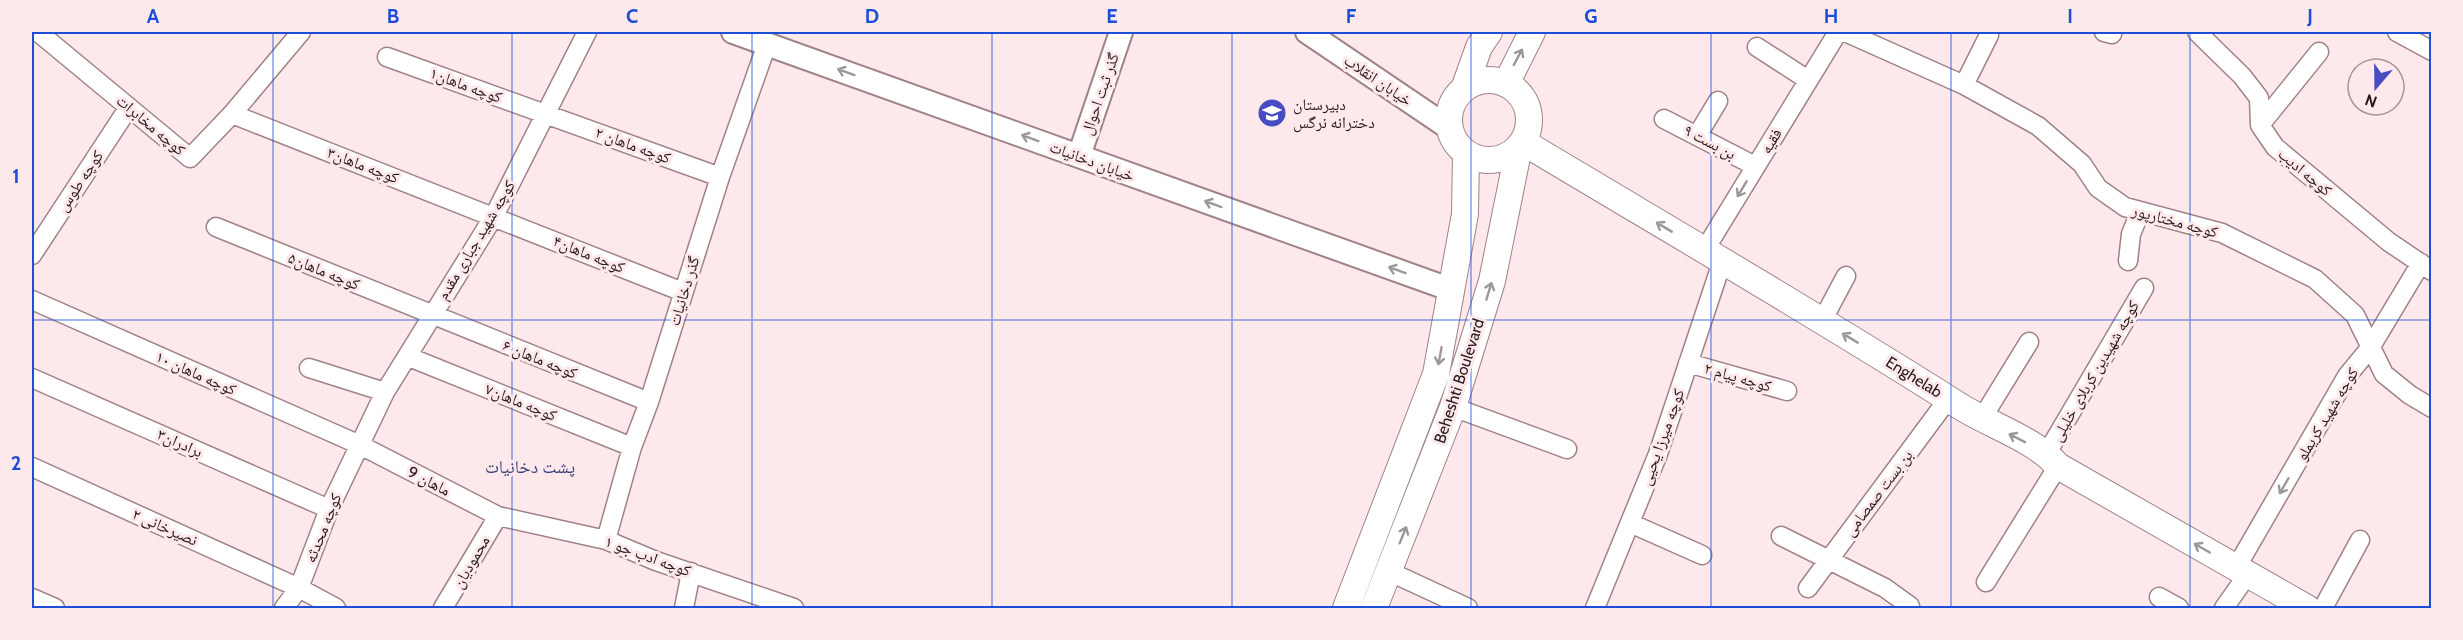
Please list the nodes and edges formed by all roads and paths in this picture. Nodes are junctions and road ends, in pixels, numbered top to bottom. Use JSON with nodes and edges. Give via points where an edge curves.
{"nodes":[{"id":1,"x":38,"y":32,"type":"edge"},
{"id":2,"x":301,"y":32,"type":"edge"},
{"id":3,"x":587,"y":32,"type":"edge"},
{"id":4,"x":733,"y":32,"type":"edge"},
{"id":5,"x":1121,"y":32,"type":"edge"},
{"id":6,"x":1307,"y":32,"type":"edge"},
{"id":7,"x":1489,"y":32,"type":"edge"},
{"id":8,"x":1532,"y":32,"type":"edge"},
{"id":9,"x":2197,"y":32,"type":"edge"},
{"id":10,"x":2397,"y":32,"type":"edge"},
{"id":11,"x":1833,"y":33,"type":"edge"},
{"id":12,"x":1989,"y":34,"type":"dead end"},
{"id":13,"x":767,"y":44,"type":"junction"},
{"id":14,"x":1756,"y":47,"type":"dead end"},
{"id":15,"x":2432,"y":51,"type":"edge"},
{"id":16,"x":2319,"y":52,"type":"dead end"},
{"id":17,"x":387,"y":57,"type":"dead end"},
{"id":18,"x":1808,"y":80,"type":"junction"},
{"id":19,"x":1506,"y":84,"type":"junction"},
{"id":20,"x":1964,"y":85,"type":"junction"},
{"id":21,"x":1464,"y":88,"type":"junction"},
{"id":22,"x":1718,"y":101,"type":"dead end"},
{"id":23,"x":129,"y":107,"type":"junction"},
{"id":24,"x":232,"y":114,"type":"junction"},
{"id":25,"x":546,"y":114,"type":"junction"},
{"id":26,"x":1664,"y":119,"type":"dead end"},
{"id":27,"x":2260,"y":125,"type":"junction"},
{"id":28,"x":1449,"y":129,"type":"junction"},
{"id":29,"x":1697,"y":136,"type":"junction"},
{"id":30,"x":1521,"y":144,"type":"junction"},
{"id":31,"x":1466,"y":153,"type":"junction"},
{"id":32,"x":1079,"y":156,"type":"junction"},
{"id":33,"x":1755,"y":166,"type":"junction"},
{"id":34,"x":720,"y":177,"type":"junction"},
{"id":35,"x":2140,"y":212,"type":"junction"},
{"id":36,"x":1465,"y":214,"type":"junction"},
{"id":37,"x":494,"y":216,"type":"junction"},
{"id":38,"x":1505,"y":222,"type":"junction"},
{"id":39,"x":216,"y":227,"type":"dead end"},
{"id":40,"x":32,"y":255,"type":"edge"},
{"id":41,"x":1713,"y":256,"type":"junction"},
{"id":42,"x":2128,"y":261,"type":"dead end"},
{"id":43,"x":2426,"y":267,"type":"edge"},
{"id":44,"x":1846,"y":276,"type":"dead end"},
{"id":45,"x":2144,"y":288,"type":"dead end"},
{"id":46,"x":1452,"y":290,"type":"junction"},
{"id":47,"x":683,"y":292,"type":"junction"},
{"id":48,"x":32,"y":300,"type":"edge"},
{"id":49,"x":432,"y":315,"type":"junction"},
{"id":50,"x":1822,"y":321,"type":"junction"},
{"id":51,"x":2029,"y":342,"type":"dead end"},
{"id":52,"x":2370,"y":348,"type":"junction"},
{"id":53,"x":410,"y":357,"type":"junction"},
{"id":54,"x":1688,"y":363,"type":"junction"},
{"id":55,"x":309,"y":368,"type":"dead end"},
{"id":56,"x":32,"y":378,"type":"edge"},
{"id":57,"x":385,"y":392,"type":"junction"},
{"id":58,"x":1788,"y":392,"type":"dead end"},
{"id":59,"x":1948,"y":399,"type":"junction"},
{"id":60,"x":649,"y":402,"type":"junction"},
{"id":61,"x":1453,"y":407,"type":"junction"},
{"id":62,"x":2432,"y":408,"type":"edge"},
{"id":63,"x":1982,"y":420,"type":"junction"},
{"id":64,"x":360,"y":445,"type":"junction"},
{"id":65,"x":632,"y":447,"type":"junction"},
{"id":66,"x":1567,"y":449,"type":"dead end"},
{"id":67,"x":2052,"y":460,"type":"junction"},
{"id":68,"x":32,"y":466,"type":"edge"},
{"id":69,"x":329,"y":509,"type":"junction"},
{"id":70,"x":498,"y":516,"type":"junction"},
{"id":71,"x":1630,"y":523,"type":"junction"},
{"id":72,"x":1781,"y":536,"type":"dead end"},
{"id":73,"x":606,"y":540,"type":"junction"},
{"id":74,"x":2360,"y":540,"type":"dead end"},
{"id":75,"x":1702,"y":555,"type":"dead end"},
{"id":76,"x":1829,"y":559,"type":"junction"},
{"id":77,"x":1388,"y":571,"type":"junction"},
{"id":78,"x":2242,"y":571,"type":"junction"},
{"id":79,"x":691,"y":572,"type":"junction"},
{"id":80,"x":1986,"y":582,"type":"dead end"},
{"id":81,"x":299,"y":588,"type":"junction"},
{"id":82,"x":1808,"y":588,"type":"dead end"},
{"id":83,"x":2159,"y":597,"type":"dead end"},
{"id":84,"x":32,"y":598,"type":"edge"},
{"id":85,"x":1910,"y":606,"type":"dead end"},
{"id":86,"x":54,"y":609,"type":"edge"},
{"id":87,"x":284,"y":609,"type":"edge"},
{"id":88,"x":336,"y":609,"type":"edge"},
{"id":89,"x":443,"y":609,"type":"edge"},
{"id":90,"x":684,"y":609,"type":"edge"},
{"id":91,"x":794,"y":609,"type":"edge"},
{"id":92,"x":1346,"y":609,"type":"edge"},
{"id":93,"x":1374,"y":609,"type":"edge"},
{"id":94,"x":1468,"y":609,"type":"edge"},
{"id":95,"x":1595,"y":609,"type":"edge"},
{"id":96,"x":2179,"y":609,"type":"edge"},
{"id":97,"x":2224,"y":609,"type":"edge"},
{"id":98,"x":2307,"y":609,"type":"edge"},
{"id":99,"x":2323,"y":609,"type":"edge"}],
"edges":[{"from":1,"to":23,"type":"street","name":"کوچه مخابرات"},
{"from":2,"to":24,"type":"street","name":"کوچه مخابرات"},
{"from":3,"to":25,"type":"street","name":"کوچه شهید جباری مقدم"},
{"from":4,"to":13,"type":"street","name":"خیابان دخانیات"},
{"from":5,"to":32,"type":"street","name":"گذر ثبت احوال"},
{"from":6,"to":28,"type":"street","name":"خیابان انقلاب"},
{"from":7,"to":21,"type":"main road","via":[[1479,47]]},
{"from":19,"to":8,"type":"main road","one_way":true},
{"from":9,"to":27,"type":"street","via":[[2259,98]]},
{"from":10,"to":15,"type":"street"},
{"from":11,"to":18,"type":"street","name":"فقیه"},
{"from":11,"to":20,"type":"street","name":"کوچه مختارپور"},
{"from":12,"to":20,"type":"street"},
{"from":32,"to":13,"type":"street","name":"خیابان دخانیات","one_way":true},
{"from":13,"to":34,"type":"street","name":"گذر دخانیات"},
{"from":14,"to":18,"type":"street"},
{"from":16,"to":27,"type":"street"},
{"from":17,"to":25,"type":"street","name":"کوچه ماهان۱"},
{"from":18,"to":33,"type":"street","name":"فقیه"},
{"from":19,"to":21,"type":"main road","via":[[1484,80]]},
{"from":19,"to":30,"type":"main road","via":[[1517,92],[1527,109],[1528,129]]},
{"from":20,"to":35,"type":"street","name":"کوچه مختارپور","via":[[2038,126],[2082,164],[2098,188],[2125,207]]},
{"from":21,"to":28,"type":"main road","via":[[1450,106]]},
{"from":22,"to":29,"type":"street"},
{"from":23,"to":24,"type":"street","name":"کوچه مخابرات","via":[[190,158]]},
{"from":23,"to":40,"type":"street","name":"کوچه طوس"},
{"from":24,"to":37,"type":"street","name":"کوچه ماهان۳"},
{"from":25,"to":34,"type":"street","name":"کوچه ماهان ۲"},
{"from":25,"to":37,"type":"street","name":"کوچه شهید جباری مقدم"},
{"from":26,"to":29,"type":"street","name":"بن بست ۹"},
{"from":27,"to":43,"type":"street","name":"کوچه ادیب","via":[[2275,147],[2389,242]]},
{"from":28,"to":31,"type":"main road"},
{"from":29,"to":33,"type":"street","name":"بن بست ۹"},
{"from":30,"to":31,"type":"main road","via":[[1510,154],[1488,160]]},
{"from":30,"to":38,"type":"main road","name":"Beheshti Boulevard"},
{"from":41,"to":30,"type":"main road","name":"Enghelab","one_way":true},
{"from":31,"to":36,"type":"main road","name":"Beheshti Boulevard"},
{"from":46,"to":32,"type":"street","name":"خیابان دخانیات","one_way":true},
{"from":33,"to":41,"type":"street","name":"فقیه","one_way":true},
{"from":34,"to":47,"type":"street","name":"گذر دخانیات"},
{"from":35,"to":42,"type":"street","via":[[2131,234]]},
{"from":35,"to":52,"type":"street","name":"کوچه مختارپور","via":[[2222,233],[2315,279],[2355,315]]},
{"from":36,"to":38,"type":"main road","via":[[1474,206],[1484,205]]},
{"from":36,"to":46,"type":"main road","name":"Beheshti Boulevard"},
{"from":37,"to":47,"type":"street","name":"کوچه ماهان۴"},
{"from":37,"to":49,"type":"street","name":"کوچه شهید جباری مقدم"},
{"from":61,"to":38,"type":"main road","name":"Beheshti Boulevard","one_way":true,"via":[[1492,281]]},
{"from":39,"to":49,"type":"street","name":"کوچه ماهان۵"},
{"from":41,"to":50,"type":"main road","name":"Enghelab"},
{"from":41,"to":54,"type":"street","name":"کوچه میرزا یحیی"},
{"from":43,"to":52,"type":"street","name":"کوچه شهید کریملو"},
{"from":44,"to":50,"type":"street"},
{"from":45,"to":67,"type":"street","name":"کوچه شهیدین کربلای خلیلی"},
{"from":46,"to":92,"type":"main road","name":"Beheshti Boulevard","one_way":true,"via":[[1436,374]]},
{"from":47,"to":60,"type":"street","name":"گذر دخانیات"},
{"from":48,"to":64,"type":"street","name":"کوچه ماهان ۱۰"},
{"from":49,"to":53,"type":"street","name":"کوچه شهید جباری مقدم"},
{"from":49,"to":60,"type":"street","name":"کوچه ماهان ۶"},
{"from":59,"to":50,"type":"main road","name":"Enghelab","one_way":true},
{"from":51,"to":63,"type":"street"},
{"from":52,"to":62,"type":"street","name":"کوچه مختارپور","via":[[2384,374]]},
{"from":52,"to":78,"type":"street","name":"کوچه شهید کریملو","one_way":true,"via":[[2347,376]]},
{"from":53,"to":57,"type":"street","name":"کوچه شهید جباری مقدم"},
{"from":53,"to":65,"type":"street","name":"کوچه ماهان۷"},
{"from":54,"to":58,"type":"street","name":"کوچه پیام ۲"},
{"from":54,"to":71,"type":"street","name":"کوچه میرزا یحیی"},
{"from":55,"to":57,"type":"street"},
{"from":56,"to":69,"type":"street","name":"برادران۳"},
{"from":57,"to":64,"type":"street","name":"کوچه شهید جباری مقدم"},
{"from":59,"to":63,"type":"main road","name":"Enghelab"},
{"from":59,"to":76,"type":"street","name":"بن بست صمصامی"},
{"from":60,"to":65,"type":"street","name":"گذر دخانیات"},
{"from":61,"to":66,"type":"street"},
{"from":77,"to":61,"type":"main road","name":"Beheshti Boulevard","one_way":true},
{"from":67,"to":63,"type":"main road","name":"Enghelab","one_way":true},
{"from":64,"to":69,"type":"street","name":"کوچه محدثه"},
{"from":64,"to":70,"type":"street","name":"ماهان 9"},
{"from":65,"to":73,"type":"street","name":"گذر دخانیات"},
{"from":78,"to":67,"type":"main road","name":"Enghelab","one_way":true},
{"from":67,"to":80,"type":"street","name":"کوچه شهیدین کربلای خلیلی"},
{"from":68,"to":81,"type":"street","name":"نصیرخانی ۲"},
{"from":69,"to":81,"type":"street","name":"کوچه محدثه"},
{"from":70,"to":73,"type":"street","name":"کوچه ادب جو ۱"},
{"from":70,"to":89,"type":"street","name":"محمودیان"},
{"from":71,"to":75,"type":"street"},
{"from":71,"to":95,"type":"street","name":"کوچه میرزا یحیی"},
{"from":72,"to":76,"type":"street"},
{"from":73,"to":79,"type":"street","name":"کوچه ادب جو ۱"},
{"from":74,"to":99,"type":"street"},
{"from":76,"to":82,"type":"street","name":"بن بست صمصامی"},
{"from":76,"to":85,"type":"street","via":[[1885,588]]},
{"from":77,"to":93,"type":"main road","name":"Beheshti Boulevard"},
{"from":77,"to":94,"type":"street"},
{"from":78,"to":97,"type":"street","name":"کوچه شهید کریملو"},
{"from":78,"to":98,"type":"main road","name":"Enghelab"},
{"from":79,"to":90,"type":"street"},
{"from":79,"to":91,"type":"street","name":"کوچه ادب جو ۱"},
{"from":81,"to":87,"type":"street","name":"کوچه محدثه"},
{"from":81,"to":88,"type":"street","name":"نصیرخانی ۲"},
{"from":83,"to":96,"type":"street"},
{"from":84,"to":86,"type":"street"}]}
